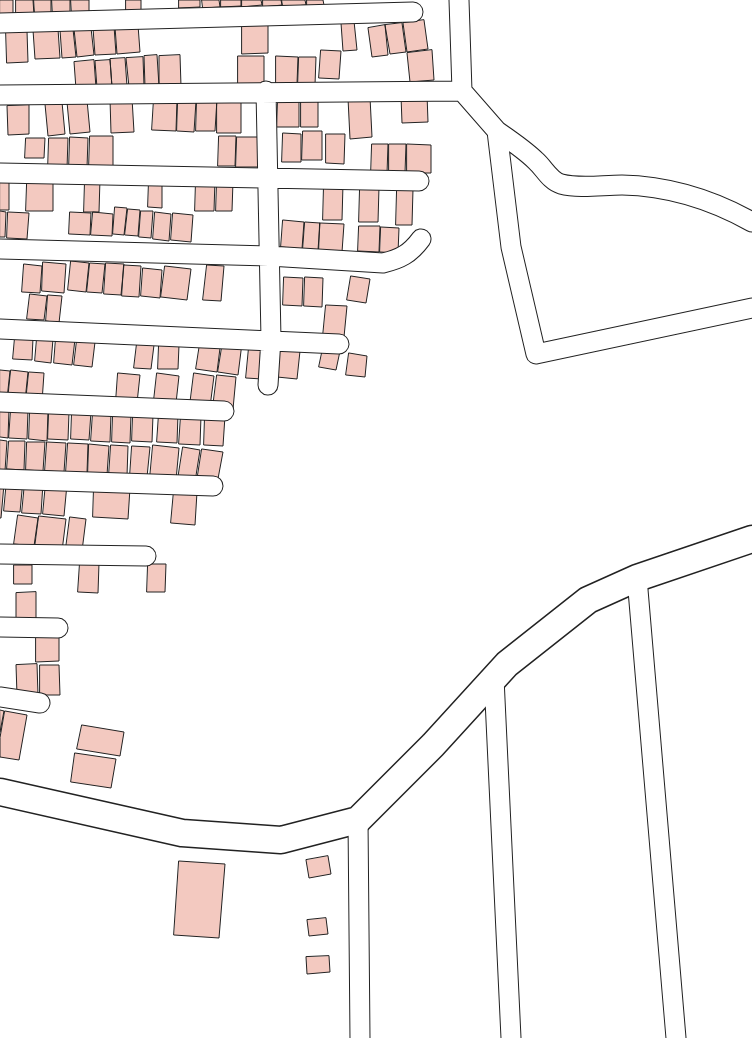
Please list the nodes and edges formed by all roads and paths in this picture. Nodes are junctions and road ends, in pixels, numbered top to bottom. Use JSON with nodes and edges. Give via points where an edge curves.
{"nodes":[{"id":1,"x":459,"y":0,"type":"edge"},
{"id":2,"x":413,"y":12,"type":"dead end"},
{"id":3,"x":0,"y":23,"type":"edge"},
{"id":4,"x":266,"y":91,"type":"junction"},
{"id":5,"x":462,"y":91,"type":"junction"},
{"id":6,"x":0,"y":95,"type":"edge"},
{"id":7,"x":497,"y":131,"type":"junction"},
{"id":8,"x":0,"y":173,"type":"edge"},
{"id":9,"x":267,"y":178,"type":"junction"},
{"id":10,"x":419,"y":181,"type":"dead end"},
{"id":11,"x":752,"y":222,"type":"edge"},
{"id":12,"x":421,"y":239,"type":"dead end"},
{"id":13,"x":0,"y":249,"type":"edge"},
{"id":14,"x":268,"y":256,"type":"junction"},
{"id":15,"x":752,"y":308,"type":"edge"},
{"id":16,"x":0,"y":330,"type":"edge"},
{"id":17,"x":271,"y":339,"type":"junction"},
{"id":18,"x":339,"y":344,"type":"dead end"},
{"id":19,"x":268,"y":385,"type":"dead end"},
{"id":20,"x":0,"y":402,"type":"edge"},
{"id":21,"x":224,"y":411,"type":"dead end"},
{"id":22,"x":0,"y":478,"type":"edge"},
{"id":23,"x":213,"y":486,"type":"dead end"},
{"id":24,"x":752,"y":539,"type":"edge"},
{"id":25,"x":0,"y":554,"type":"edge"},
{"id":26,"x":146,"y":556,"type":"dead end"},
{"id":27,"x":637,"y":578,"type":"junction"},
{"id":28,"x":0,"y":627,"type":"edge"},
{"id":29,"x":58,"y":628,"type":"dead end"},
{"id":30,"x":494,"y":678,"type":"junction"},
{"id":31,"x":0,"y":697,"type":"edge"},
{"id":32,"x":40,"y":703,"type":"dead end"},
{"id":33,"x":0,"y":792,"type":"edge"},
{"id":34,"x":358,"y":820,"type":"junction"},
{"id":35,"x":360,"y":1038,"type":"edge"},
{"id":36,"x":511,"y":1038,"type":"edge"},
{"id":37,"x":676,"y":1038,"type":"edge"}],
"edges":[{"from":1,"to":5,"type":"street"},
{"from":2,"to":3,"type":"street"},
{"from":4,"to":5,"type":"street"},
{"from":4,"to":6,"type":"street"},
{"from":4,"to":9,"type":"street"},
{"from":5,"to":7,"type":"street"},
{"from":7,"to":11,"type":"street","via":[[536,161],[559,184],[623,185],[680,191],[727,208]]},
{"from":7,"to":15,"type":"street","via":[[511,246],[536,354]]},
{"from":8,"to":9,"type":"street"},
{"from":9,"to":10,"type":"street"},
{"from":9,"to":14,"type":"street"},
{"from":12,"to":14,"type":"street","via":[[411,252],[400,259],[382,263]]},
{"from":13,"to":14,"type":"street"},
{"from":14,"to":17,"type":"street"},
{"from":16,"to":17,"type":"street"},
{"from":17,"to":18,"type":"street"},
{"from":17,"to":19,"type":"street"},
{"from":20,"to":21,"type":"street"},
{"from":22,"to":23,"type":"street"},
{"from":24,"to":27,"type":"street"},
{"from":25,"to":26,"type":"street"},
{"from":27,"to":30,"type":"street","via":[[588,600]]},
{"from":27,"to":37,"type":"street"},
{"from":28,"to":29,"type":"street"},
{"from":30,"to":34,"type":"street"},
{"from":30,"to":36,"type":"street"},
{"from":31,"to":32,"type":"street"},
{"from":33,"to":34,"type":"street","via":[[182,833],[281,840]]},
{"from":34,"to":35,"type":"street"}]}
